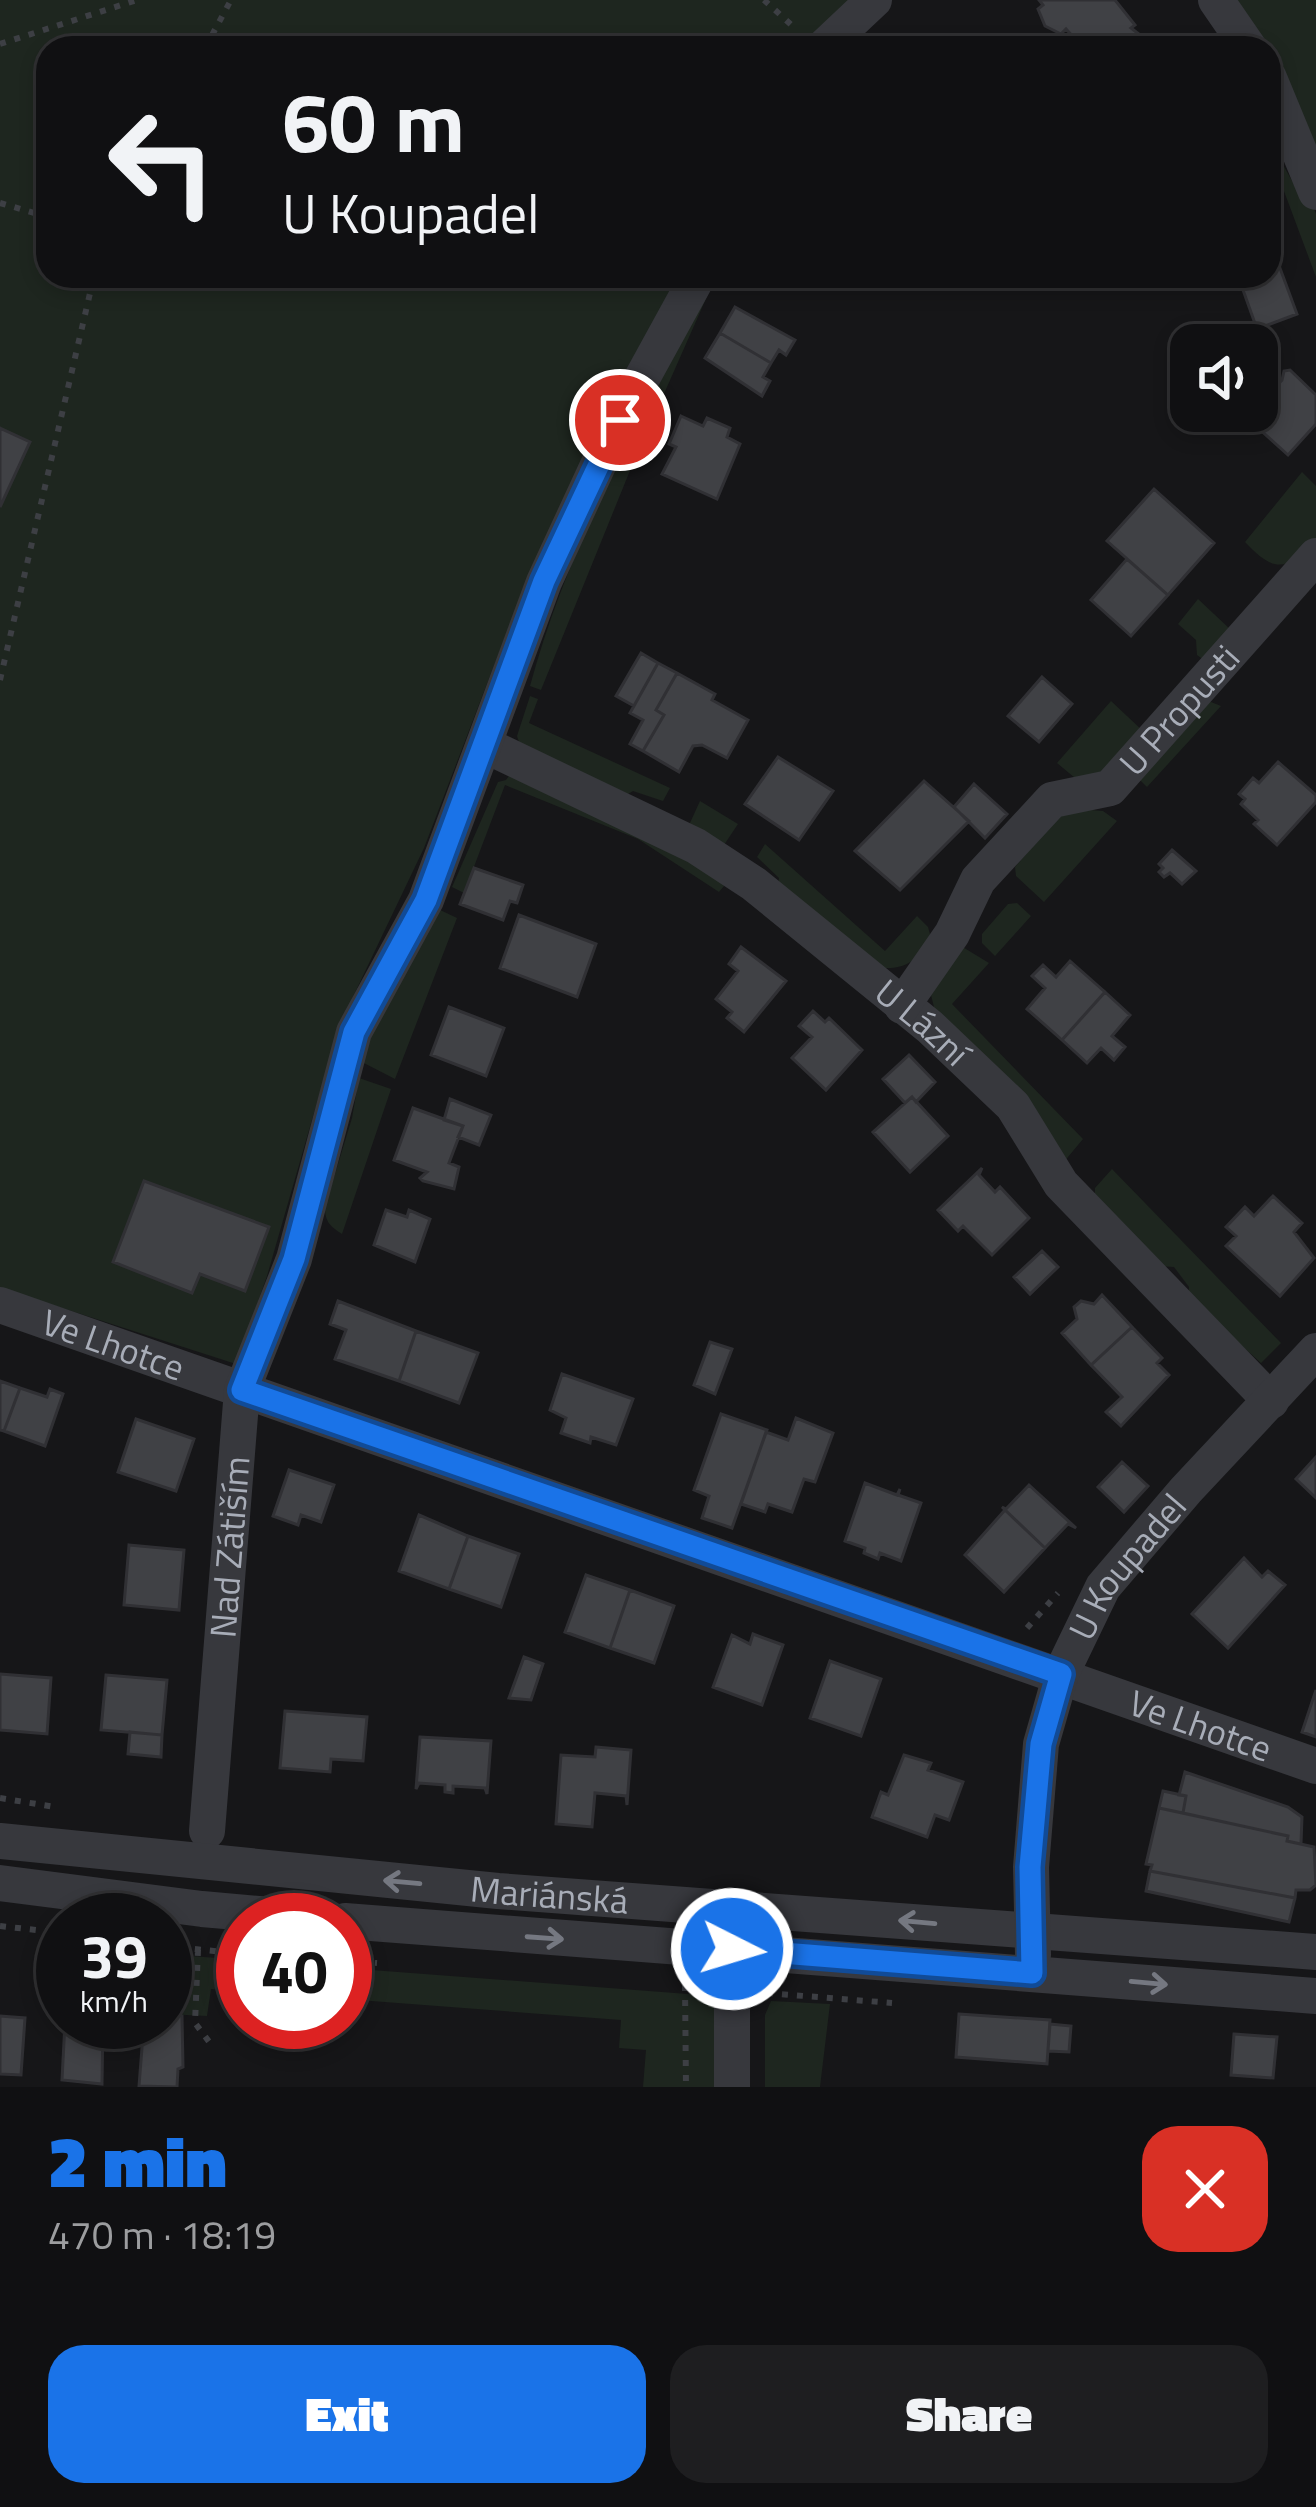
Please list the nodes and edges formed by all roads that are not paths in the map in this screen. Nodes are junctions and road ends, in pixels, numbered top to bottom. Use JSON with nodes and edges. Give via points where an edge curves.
{"nodes":[{"id":1,"x":874,"y":0,"type":"edge"},
{"id":2,"x":1216,"y":0,"type":"edge"},
{"id":3,"x":817,"y":36,"type":"edge"},
{"id":4,"x":1241,"y":36,"type":"edge"},
{"id":5,"x":1281,"y":107,"type":"edge"},
{"id":6,"x":1316,"y":191,"type":"edge"},
{"id":7,"x":692,"y":288,"type":"edge"},
{"id":8,"x":1316,"y":556,"type":"edge"},
{"id":9,"x":487,"y":746,"type":"junction"},
{"id":10,"x":902,"y":1006,"type":"junction"},
{"id":11,"x":0,"y":1305,"type":"edge"},
{"id":12,"x":1316,"y":1351,"type":"edge"},
{"id":13,"x":242,"y":1390,"type":"junction"},
{"id":14,"x":1271,"y":1401,"type":"junction"},
{"id":15,"x":1061,"y":1674,"type":"junction"},
{"id":16,"x":1316,"y":1766,"type":"edge"},
{"id":17,"x":207,"y":1831,"type":"dead end"},
{"id":18,"x":0,"y":1841,"type":"edge"},
{"id":19,"x":0,"y":1883,"type":"edge"},
{"id":20,"x":732,"y":1906,"type":"junction"},
{"id":21,"x":216,"y":1910,"type":"edge"},
{"id":22,"x":372,"y":1924,"type":"edge"},
{"id":23,"x":1034,"y":1931,"type":"junction"},
{"id":24,"x":732,"y":1949,"type":"junction"},
{"id":25,"x":1316,"y":1952,"type":"edge"},
{"id":26,"x":1032,"y":1973,"type":"junction"},
{"id":27,"x":1316,"y":1996,"type":"edge"},
{"id":28,"x":732,"y":2087,"type":"edge"}],
"edges":[{"from":1,"to":3,"type":"street"},
{"from":2,"to":4,"type":"street"},
{"from":5,"to":6,"type":"street"},
{"from":7,"to":9,"type":"street","name":"Nad Zátiším","via":[[544,581]]},
{"from":8,"to":10,"type":"street","name":"U Propusti","via":[[1110,788],[1052,800],[978,880]]},
{"from":9,"to":10,"type":"street","name":"U Lázní","via":[[695,846],[754,884]]},
{"from":9,"to":13,"type":"street","name":"Nad Zátiším","via":[[426,900],[354,1032],[294,1259]]},
{"from":10,"to":14,"type":"street","name":"U Lázní","via":[[1013,1106],[1061,1184]]},
{"from":11,"to":13,"type":"street","name":"Ve Lhotce"},
{"from":12,"to":14,"type":"street","name":"U Koupadel"},
{"from":13,"to":15,"type":"street","name":"Ve Lhotce"},
{"from":13,"to":17,"type":"street","name":"Nad Zátiším"},
{"from":14,"to":15,"type":"street","name":"U Koupadel","via":[[1103,1588]]},
{"from":15,"to":16,"type":"street","name":"Ve Lhotce"},
{"from":15,"to":23,"type":"street","name":"U Koupadel","via":[[1041,1744],[1030,1867]]},
{"from":20,"to":18,"type":"street","name":"Mariánská","one_way":true},
{"from":19,"to":21,"type":"street"},
{"from":23,"to":20,"type":"street","name":"Mariánská","one_way":true},
{"from":20,"to":24,"type":"street"},
{"from":22,"to":24,"type":"street","name":"Mariánská","one_way":true},
{"from":23,"to":25,"type":"street","name":"Mariánská"},
{"from":23,"to":26,"type":"street","name":"U Koupadel"},
{"from":24,"to":26,"type":"street","name":"Mariánská"},
{"from":24,"to":28,"type":"street"},
{"from":26,"to":27,"type":"street","name":"Mariánská","one_way":true}]}
